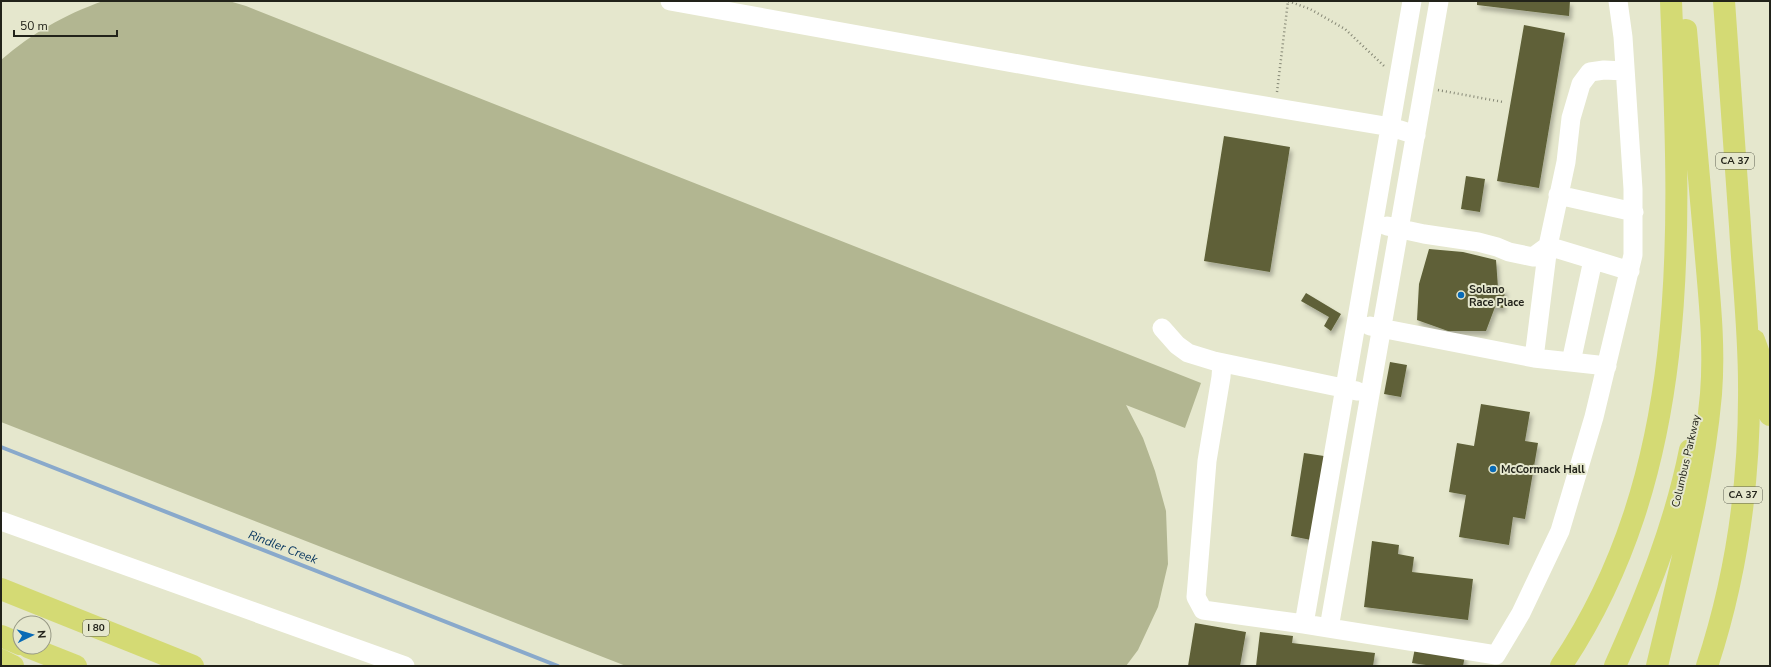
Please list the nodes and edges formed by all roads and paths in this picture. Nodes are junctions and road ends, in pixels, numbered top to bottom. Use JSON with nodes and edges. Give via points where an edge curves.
{"nodes":[{"id":1,"x":670,"y":1,"type":"edge"},
{"id":2,"x":1288,"y":1,"type":"edge"},
{"id":3,"x":1412,"y":1,"type":"edge"},
{"id":4,"x":1439,"y":1,"type":"edge"},
{"id":5,"x":1618,"y":1,"type":"edge"},
{"id":6,"x":1671,"y":1,"type":"edge"},
{"id":7,"x":1683,"y":1,"type":"edge"},
{"id":8,"x":1724,"y":1,"type":"edge"},
{"id":9,"x":1625,"y":71,"type":"junction"},
{"id":10,"x":1399,"y":80,"type":"junction"},
{"id":11,"x":1424,"y":88,"type":"junction"},
{"id":12,"x":1503,"y":102,"type":"dead end"},
{"id":13,"x":1276,"y":107,"type":"junction"},
{"id":14,"x":1391,"y":127,"type":"junction"},
{"id":15,"x":1416,"y":135,"type":"junction"},
{"id":16,"x":1558,"y":195,"type":"junction"},
{"id":17,"x":1634,"y":212,"type":"junction"},
{"id":18,"x":1374,"y":223,"type":"junction"},
{"id":19,"x":1400,"y":228,"type":"junction"},
{"id":20,"x":1548,"y":246,"type":"junction"},
{"id":21,"x":1705,"y":246,"type":"junction"},
{"id":22,"x":1594,"y":260,"type":"junction"},
{"id":23,"x":1630,"y":271,"type":"junction"},
{"id":24,"x":1746,"y":320,"type":"junction"},
{"id":25,"x":1357,"y":323,"type":"junction"},
{"id":26,"x":1162,"y":328,"type":"dead end"},
{"id":27,"x":1382,"y":328,"type":"junction"},
{"id":28,"x":1534,"y":358,"type":"junction"},
{"id":29,"x":1222,"y":362,"type":"junction"},
{"id":30,"x":1571,"y":362,"type":"junction"},
{"id":31,"x":1607,"y":366,"type":"junction"},
{"id":32,"x":1345,"y":389,"type":"junction"},
{"id":33,"x":1370,"y":394,"type":"junction"},
{"id":34,"x":1770,"y":415,"type":"edge"},
{"id":35,"x":1,"y":521,"type":"edge"},
{"id":36,"x":1,"y":589,"type":"edge"},
{"id":37,"x":1304,"y":624,"type":"junction"},
{"id":38,"x":1329,"y":628,"type":"junction"},
{"id":39,"x":1,"y":636,"type":"edge"},
{"id":40,"x":12,"y":641,"type":"edge"},
{"id":41,"x":48,"y":655,"type":"edge"},
{"id":42,"x":1,"y":660,"type":"edge"},
{"id":43,"x":1491,"y":661,"type":"edge"},
{"id":44,"x":13,"y":666,"type":"edge"},
{"id":45,"x":76,"y":666,"type":"edge"},
{"id":46,"x":193,"y":666,"type":"edge"},
{"id":47,"x":405,"y":666,"type":"edge"},
{"id":48,"x":1561,"y":666,"type":"edge"},
{"id":49,"x":1615,"y":666,"type":"edge"},
{"id":50,"x":1656,"y":666,"type":"edge"},
{"id":51,"x":1707,"y":666,"type":"edge"}],
"edges":[{"from":1,"to":13,"type":"street","via":[[1018,64]]},
{"from":2,"to":10,"type":"path","via":[[1310,9],[1345,29]]},
{"from":2,"to":13,"type":"path"},
{"from":3,"to":10,"type":"street"},
{"from":4,"to":11,"type":"street"},
{"from":5,"to":9,"type":"street"},
{"from":6,"to":48,"type":"highway","via":[[1676,113],[1676,217],[1670,336],[1659,423],[1642,494],[1617,563],[1592,615]]},
{"from":7,"to":21,"type":"highway"},
{"from":8,"to":24,"type":"highway","number":"CA 37"},
{"from":9,"to":16,"type":"street","via":[[1590,72],[1581,84],[1571,118],[1566,162]]},
{"from":9,"to":17,"type":"street"},
{"from":10,"to":14,"type":"street"},
{"from":11,"to":12,"type":"path"},
{"from":11,"to":15,"type":"street"},
{"from":13,"to":14,"type":"street"},
{"from":14,"to":15,"type":"street"},
{"from":14,"to":18,"type":"street"},
{"from":15,"to":19,"type":"street"},
{"from":16,"to":17,"type":"street"},
{"from":16,"to":20,"type":"street"},
{"from":17,"to":23,"type":"street","via":[[1634,255]]},
{"from":18,"to":19,"type":"street"},
{"from":18,"to":25,"type":"street"},
{"from":19,"to":20,"type":"street","via":[[1478,242],[1533,257]]},
{"from":19,"to":27,"type":"street"},
{"from":20,"to":22,"type":"street"},
{"from":20,"to":28,"type":"street"},
{"from":21,"to":49,"type":"highway","name":"Columbus Parkway","via":[[1702,368],[1690,454],[1664,546]]},
{"from":21,"to":50,"type":"highway","via":[[1712,361],[1707,427],[1695,500]]},
{"from":22,"to":23,"type":"street"},
{"from":22,"to":30,"type":"street"},
{"from":23,"to":31,"type":"street"},
{"from":24,"to":34,"type":"highway","via":[[1766,372]]},
{"from":24,"to":51,"type":"highway","number":"CA 37","via":[[1749,384],[1744,495],[1731,580]]},
{"from":25,"to":27,"type":"street"},
{"from":25,"to":32,"type":"street"},
{"from":26,"to":29,"type":"street","via":[[1188,353]]},
{"from":27,"to":28,"type":"street"},
{"from":27,"to":33,"type":"street"},
{"from":28,"to":30,"type":"street"},
{"from":29,"to":32,"type":"street"},
{"from":29,"to":37,"type":"street","via":[[1207,461],[1196,597],[1203,610]]},
{"from":30,"to":31,"type":"street"},
{"from":31,"to":43,"type":"street","via":[[1560,531],[1521,613]]},
{"from":32,"to":33,"type":"street"},
{"from":32,"to":37,"type":"street"},
{"from":33,"to":38,"type":"street"},
{"from":35,"to":47,"type":"street"},
{"from":36,"to":46,"type":"highway","number":"I 80"},
{"from":37,"to":38,"type":"street"},
{"from":38,"to":43,"type":"street"},
{"from":39,"to":40,"type":"highway"},
{"from":41,"to":45,"type":"highway"},
{"from":42,"to":44,"type":"highway"}]}
